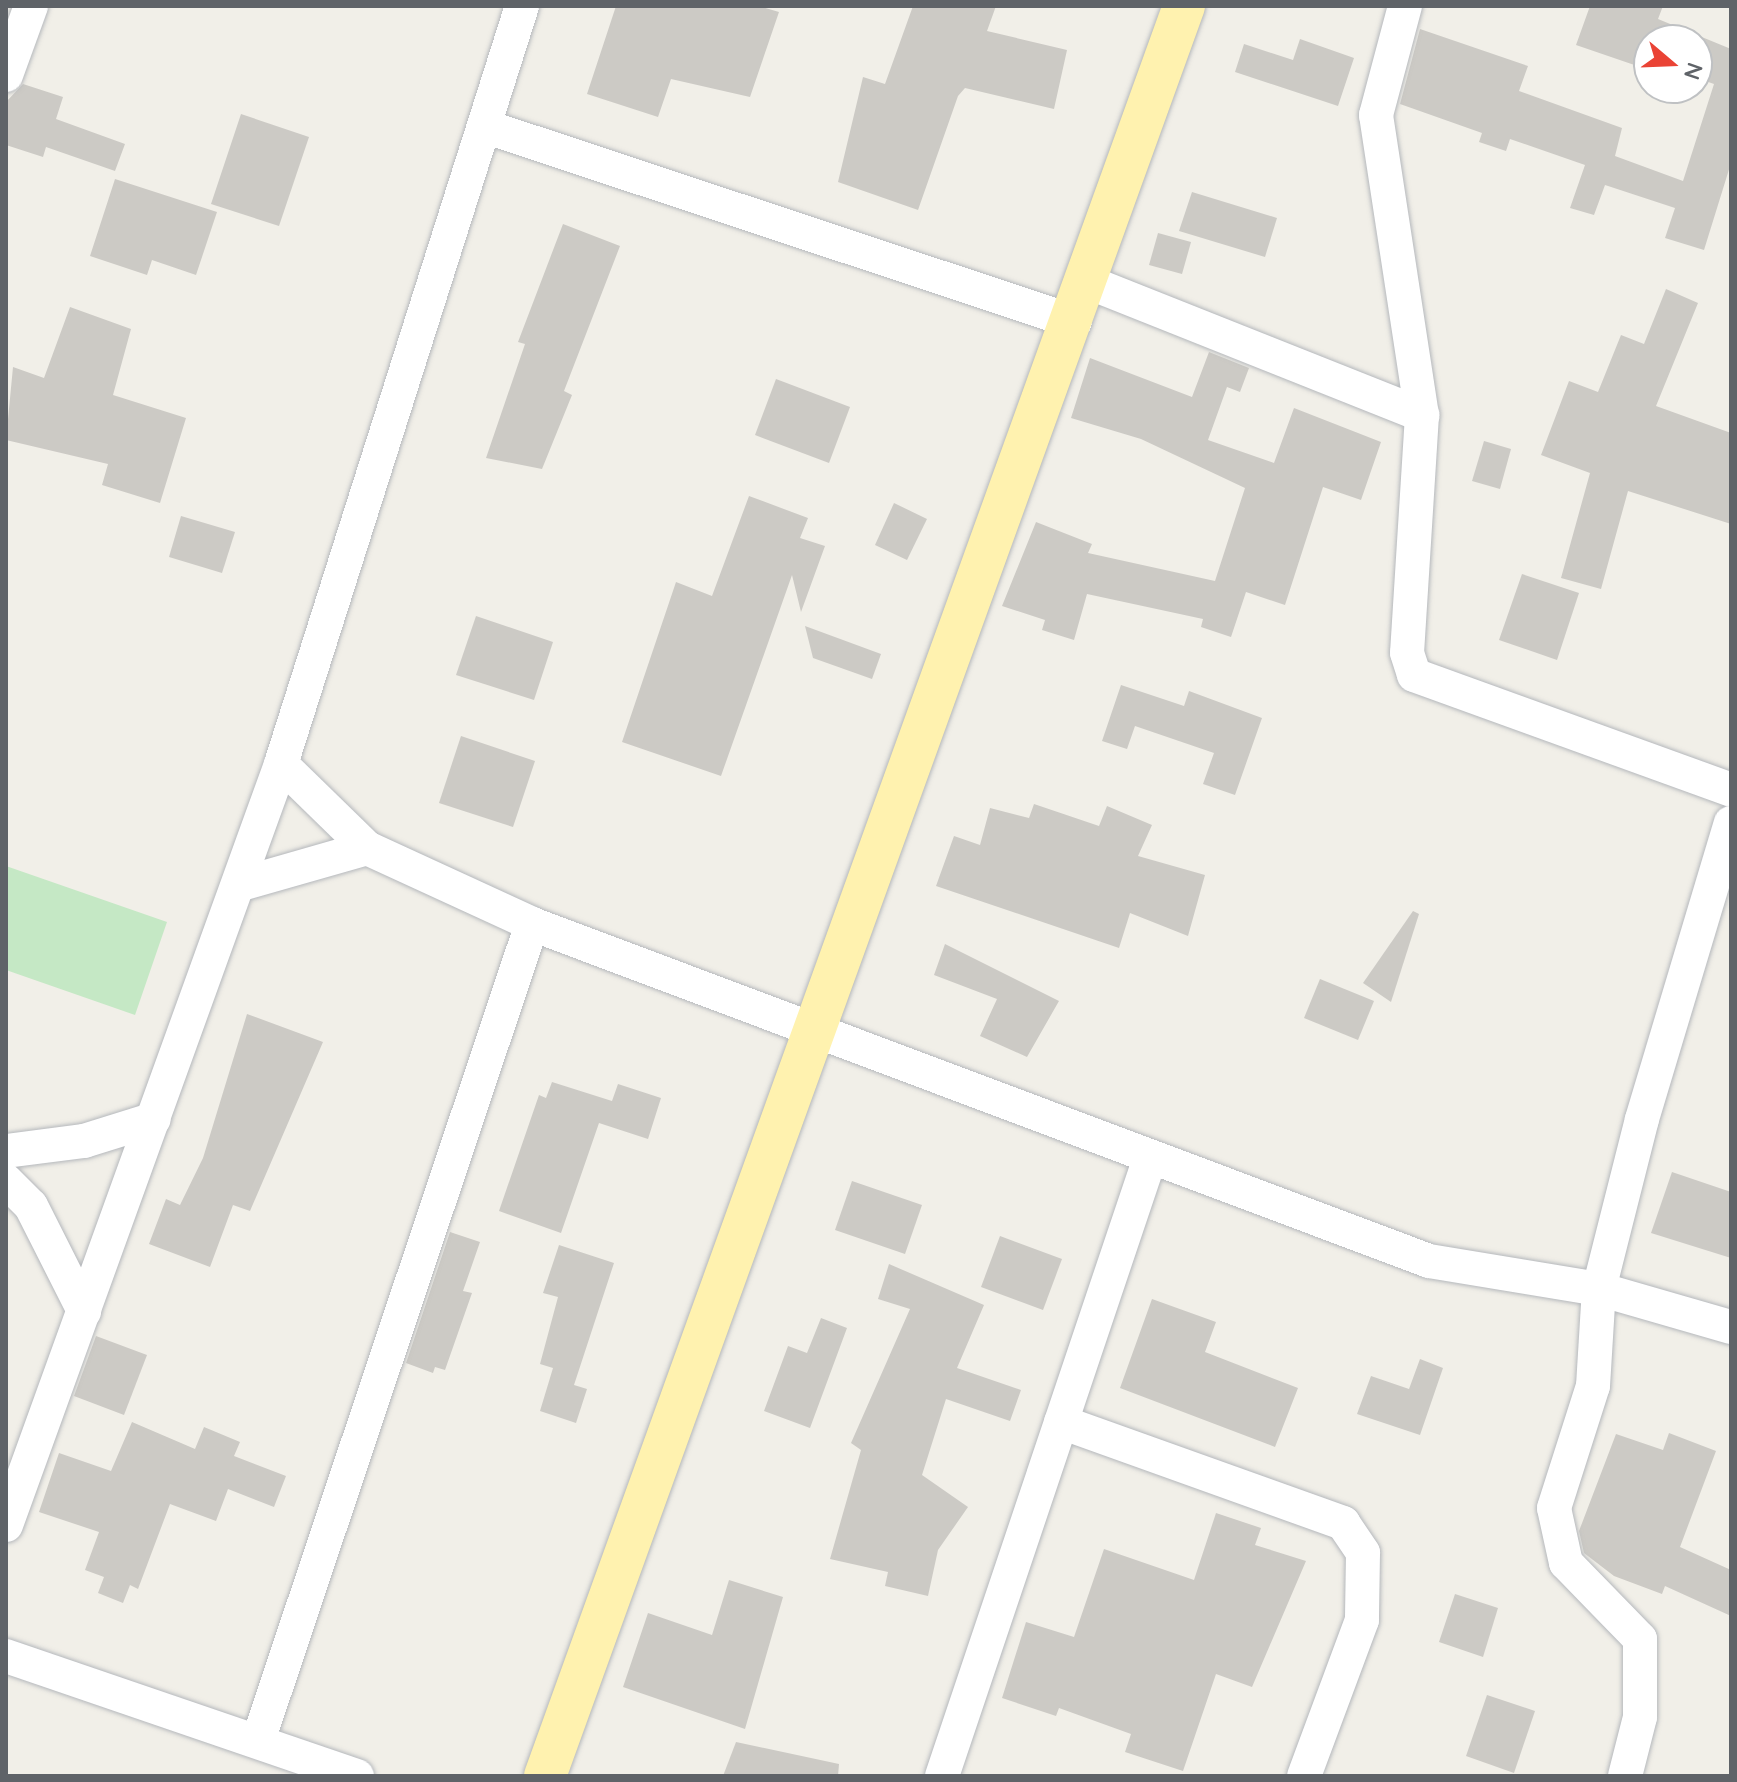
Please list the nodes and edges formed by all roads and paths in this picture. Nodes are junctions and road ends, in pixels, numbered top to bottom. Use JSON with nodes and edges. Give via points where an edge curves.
{"nodes":[{"id":1,"x":31,"y":6,"type":"edge"},
{"id":2,"x":522,"y":6,"type":"edge"},
{"id":3,"x":1184,"y":6,"type":"edge"},
{"id":4,"x":1405,"y":6,"type":"edge"},
{"id":5,"x":6,"y":75,"type":"edge"},
{"id":6,"x":487,"y":127,"type":"junction"},
{"id":7,"x":1088,"y":282,"type":"junction"},
{"id":8,"x":1075,"y":322,"type":"junction"},
{"id":9,"x":1422,"y":415,"type":"junction"},
{"id":10,"x":281,"y":764,"type":"junction"},
{"id":11,"x":1731,"y":790,"type":"edge"},
{"id":12,"x":1731,"y":823,"type":"edge"},
{"id":13,"x":367,"y":848,"type":"junction"},
{"id":14,"x":238,"y":885,"type":"junction"},
{"id":15,"x":532,"y":924,"type":"junction"},
{"id":16,"x":814,"y":1032,"type":"junction"},
{"id":17,"x":154,"y":1119,"type":"junction"},
{"id":18,"x":6,"y":1151,"type":"edge"},
{"id":19,"x":1149,"y":1161,"type":"junction"},
{"id":20,"x":6,"y":1181,"type":"edge"},
{"id":21,"x":1599,"y":1289,"type":"junction"},
{"id":22,"x":84,"y":1311,"type":"junction"},
{"id":23,"x":1731,"y":1327,"type":"edge"},
{"id":24,"x":1061,"y":1422,"type":"junction"},
{"id":25,"x":6,"y":1525,"type":"edge"},
{"id":26,"x":6,"y":1656,"type":"edge"},
{"id":27,"x":258,"y":1741,"type":"junction"},
{"id":28,"x":357,"y":1776,"type":"edge"},
{"id":29,"x":545,"y":1776,"type":"edge"},
{"id":30,"x":942,"y":1776,"type":"edge"},
{"id":31,"x":1304,"y":1776,"type":"edge"},
{"id":32,"x":1625,"y":1776,"type":"edge"}],
"edges":[{"from":1,"to":5,"type":"street"},
{"from":2,"to":6,"type":"street"},
{"from":3,"to":7,"type":"main road"},
{"from":4,"to":9,"type":"street","via":[[1376,115]]},
{"from":6,"to":8,"type":"street"},
{"from":6,"to":10,"type":"street"},
{"from":7,"to":8,"type":"main road"},
{"from":7,"to":9,"type":"street"},
{"from":8,"to":16,"type":"main road"},
{"from":9,"to":11,"type":"street","via":[[1407,653],[1414,675]]},
{"from":10,"to":13,"type":"street"},
{"from":10,"to":14,"type":"street"},
{"from":12,"to":21,"type":"street"},
{"from":13,"to":14,"type":"street"},
{"from":13,"to":15,"type":"street"},
{"from":14,"to":17,"type":"street"},
{"from":15,"to":16,"type":"street"},
{"from":15,"to":27,"type":"street"},
{"from":16,"to":19,"type":"street"},
{"from":16,"to":29,"type":"main road"},
{"from":17,"to":18,"type":"street","via":[[84,1141]]},
{"from":17,"to":22,"type":"street"},
{"from":19,"to":21,"type":"street","via":[[1429,1261]]},
{"from":19,"to":24,"type":"street"},
{"from":20,"to":22,"type":"street","via":[[31,1206]]},
{"from":21,"to":23,"type":"street"},
{"from":21,"to":32,"type":"street","via":[[1593,1386],[1554,1508],[1566,1563],[1640,1639],[1640,1717]]},
{"from":22,"to":25,"type":"street"},
{"from":24,"to":30,"type":"street"},
{"from":24,"to":31,"type":"street","via":[[1343,1523],[1363,1553],[1362,1620]]},
{"from":26,"to":27,"type":"street"},
{"from":27,"to":28,"type":"street"}]}
